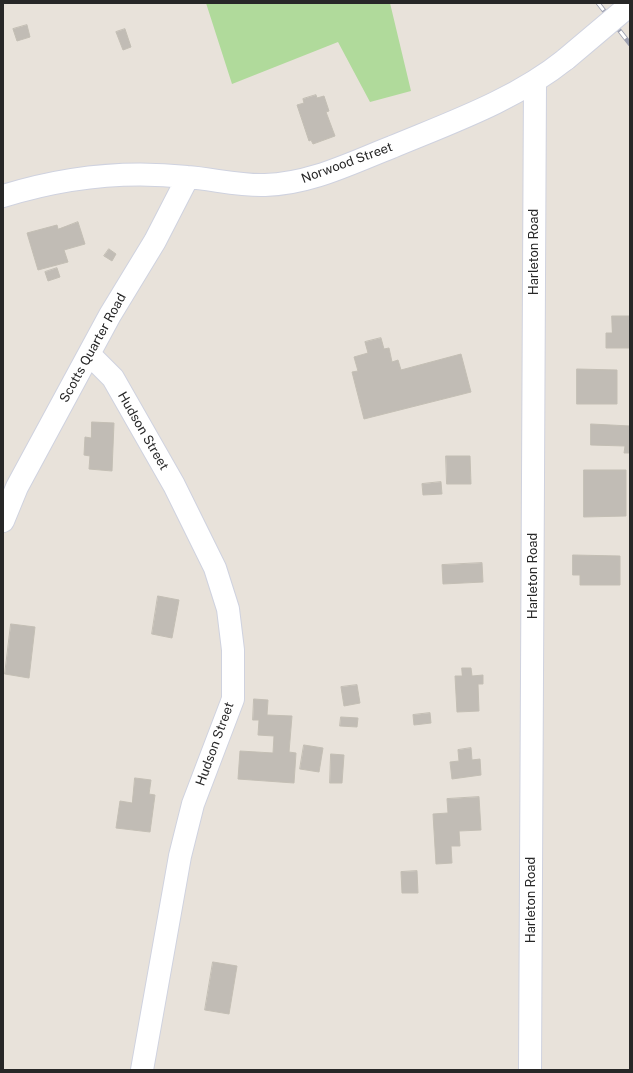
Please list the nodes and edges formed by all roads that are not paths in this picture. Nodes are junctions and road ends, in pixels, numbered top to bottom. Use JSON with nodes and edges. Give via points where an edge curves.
{"nodes":[{"id":1,"x":630,"y":5,"type":"edge"},
{"id":2,"x":535,"y":82,"type":"junction"},
{"id":3,"x":188,"y":177,"type":"junction"},
{"id":4,"x":3,"y":196,"type":"edge"},
{"id":5,"x":89,"y":354,"type":"junction"},
{"id":6,"x":3,"y":521,"type":"edge"},
{"id":7,"x":142,"y":1070,"type":"edge"},
{"id":8,"x":530,"y":1070,"type":"edge"}],
"edges":[{"from":1,"to":2,"type":"street","name":"Norwood Street","bridge":true,"via":[[566,60]]},
{"from":2,"to":3,"type":"street","name":"Norwood Street","via":[[473,114],[309,178],[290,183],[264,185]]},
{"from":2,"to":8,"type":"street","name":"Harleton Road"},
{"from":3,"to":4,"type":"street","name":"Norwood Street","via":[[147,174],[82,177]]},
{"from":3,"to":5,"type":"street","name":"Scotts Quarter Road","via":[[155,241]]},
{"from":5,"to":6,"type":"street","name":"Scotts Quarter Road","via":[[17,487]]},
{"from":5,"to":7,"type":"street","name":"Hudson Street","via":[[113,378],[144,430],[215,568],[228,610],[233,650],[233,699],[193,804],[181,849]]}]}
